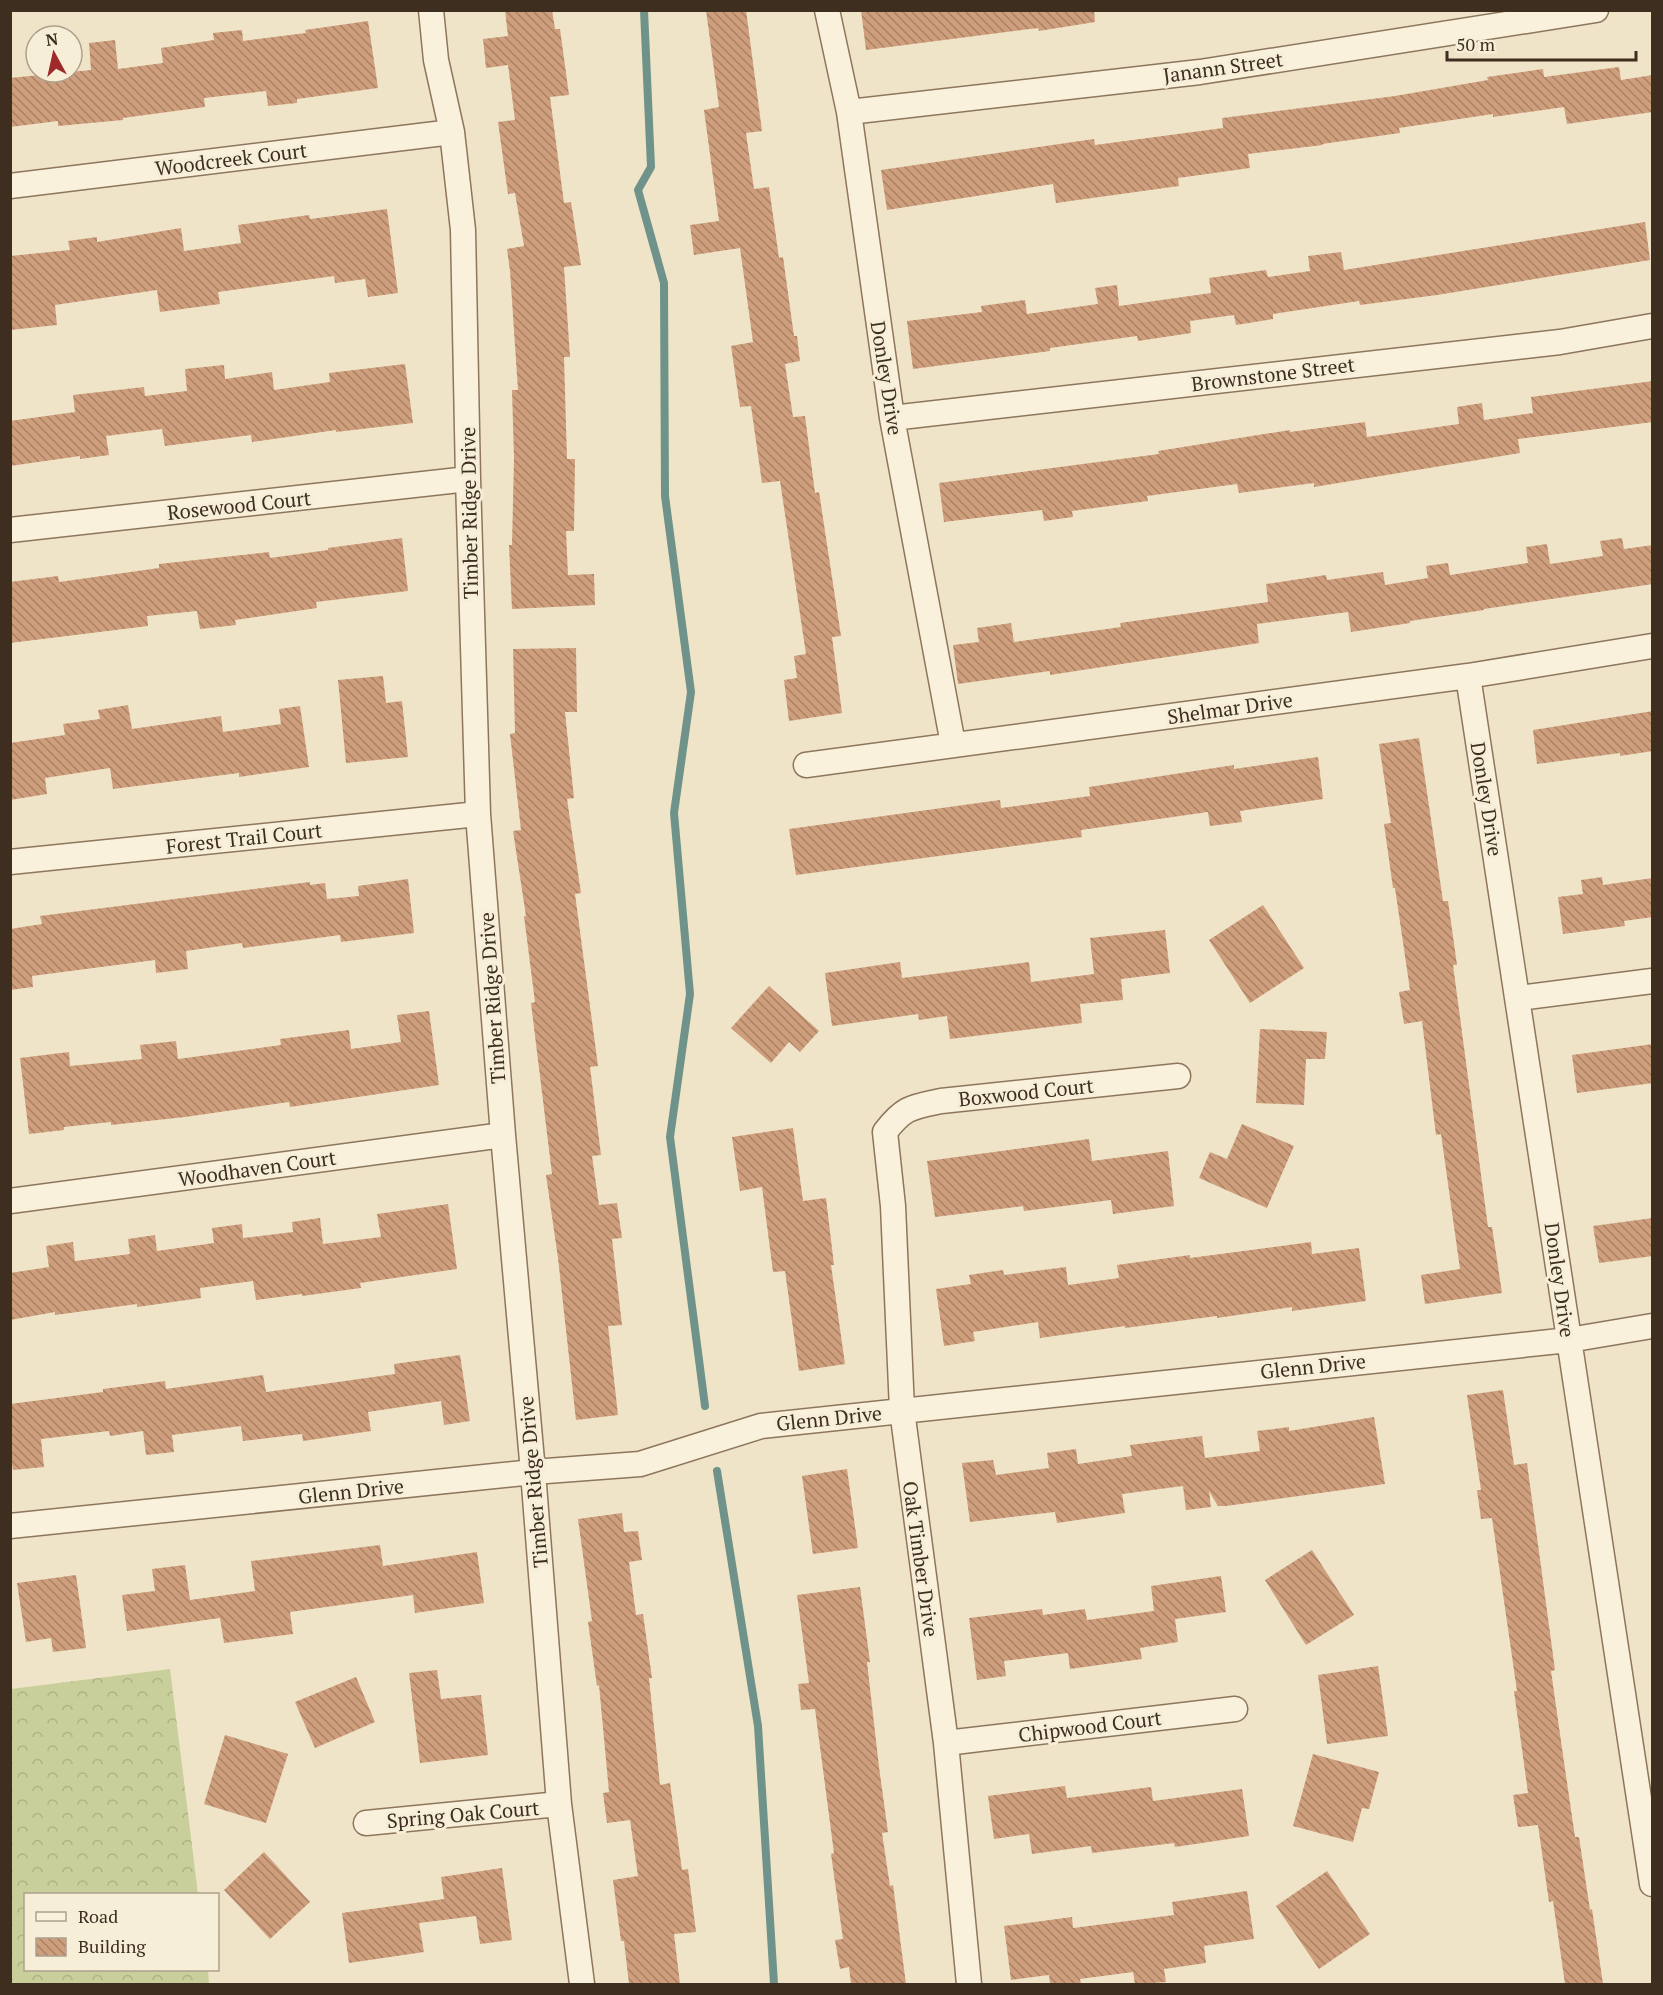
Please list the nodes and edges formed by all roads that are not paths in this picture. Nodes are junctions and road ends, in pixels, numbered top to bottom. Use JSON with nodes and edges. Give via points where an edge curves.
{"nodes":[{"id":1,"x":431,"y":10,"type":"edge"},
{"id":2,"x":827,"y":10,"type":"edge"},
{"id":3,"x":1596,"y":10,"type":"edge"},
{"id":4,"x":849,"y":112,"type":"junction"},
{"id":5,"x":452,"y":132,"type":"junction"},
{"id":6,"x":10,"y":186,"type":"edge"},
{"id":7,"x":1653,"y":326,"type":"edge"},
{"id":8,"x":892,"y":418,"type":"junction"},
{"id":9,"x":468,"y":479,"type":"junction"},
{"id":10,"x":10,"y":530,"type":"edge"},
{"id":11,"x":1653,"y":646,"type":"edge"},
{"id":12,"x":1468,"y":676,"type":"junction"},
{"id":13,"x":953,"y":744,"type":"junction"},
{"id":14,"x":806,"y":765,"type":"dead end"},
{"id":15,"x":478,"y":814,"type":"junction"},
{"id":16,"x":10,"y":862,"type":"edge"},
{"id":17,"x":1653,"y":981,"type":"edge"},
{"id":18,"x":1519,"y":998,"type":"junction"},
{"id":19,"x":1178,"y":1076,"type":"dead end"},
{"id":20,"x":885,"y":1132,"type":"joint"},
{"id":21,"x":503,"y":1135,"type":"junction"},
{"id":22,"x":10,"y":1201,"type":"edge"},
{"id":23,"x":1653,"y":1326,"type":"edge"},
{"id":24,"x":1569,"y":1340,"type":"junction"},
{"id":25,"x":902,"y":1410,"type":"junction"},
{"id":26,"x":533,"y":1472,"type":"junction"},
{"id":27,"x":10,"y":1526,"type":"edge"},
{"id":28,"x":1235,"y":1709,"type":"dead end"},
{"id":29,"x":946,"y":1743,"type":"junction"},
{"id":30,"x":559,"y":1804,"type":"junction"},
{"id":31,"x":366,"y":1823,"type":"dead end"},
{"id":32,"x":1653,"y":1884,"type":"edge"},
{"id":33,"x":582,"y":1984,"type":"edge"},
{"id":34,"x":969,"y":1984,"type":"edge"}],
"edges":[{"from":1,"to":5,"type":"street","name":"Timber Ridge Drive","via":[[436,60]]},
{"from":2,"to":4,"type":"street","name":"Donley Drive"},
{"from":3,"to":4,"type":"street","name":"Janann Street","via":[[1200,72]]},
{"from":4,"to":8,"type":"street","name":"Donley Drive"},
{"from":5,"to":6,"type":"street","name":"Woodcreek Court"},
{"from":5,"to":9,"type":"street","name":"Timber Ridge Drive","via":[[463,230]]},
{"from":7,"to":8,"type":"street","name":"Brownstone Street","via":[[1560,342]]},
{"from":8,"to":13,"type":"street","name":"Donley Drive"},
{"from":9,"to":10,"type":"street","name":"Rosewood Court"},
{"from":9,"to":15,"type":"street","name":"Timber Ridge Drive"},
{"from":11,"to":12,"type":"street","name":"Shelmar Drive"},
{"from":12,"to":13,"type":"street","name":"Shelmar Drive"},
{"from":12,"to":18,"type":"street","name":"Donley Drive"},
{"from":13,"to":14,"type":"street","name":"Shelmar Drive"},
{"from":15,"to":16,"type":"street","name":"Forest Trail Court"},
{"from":15,"to":21,"type":"street","name":"Timber Ridge Drive"},
{"from":17,"to":18,"type":"street"},
{"from":18,"to":24,"type":"street","name":"Donley Drive"},
{"from":19,"to":20,"type":"street","name":"Boxwood Court","via":[[941,1101],[907,1108]]},
{"from":20,"to":25,"type":"street","name":"Oak Timber Drive","via":[[893,1206]]},
{"from":21,"to":22,"type":"street","name":"Woodhaven Court"},
{"from":21,"to":26,"type":"street","name":"Timber Ridge Drive"},
{"from":23,"to":24,"type":"street","name":"Glenn Drive"},
{"from":24,"to":25,"type":"street","name":"Glenn Drive"},
{"from":24,"to":32,"type":"street","name":"Donley Drive"},
{"from":25,"to":26,"type":"street","name":"Glenn Drive","via":[[761,1425],[640,1464]]},
{"from":25,"to":29,"type":"street","name":"Oak Timber Drive"},
{"from":26,"to":27,"type":"street","name":"Glenn Drive"},
{"from":26,"to":30,"type":"street","name":"Timber Ridge Drive"},
{"from":28,"to":29,"type":"street","name":"Chipwood Court"},
{"from":29,"to":34,"type":"street","name":"Oak Timber Drive"},
{"from":30,"to":31,"type":"street","name":"Spring Oak Court"},
{"from":30,"to":33,"type":"street","name":"Timber Ridge Drive"}]}
